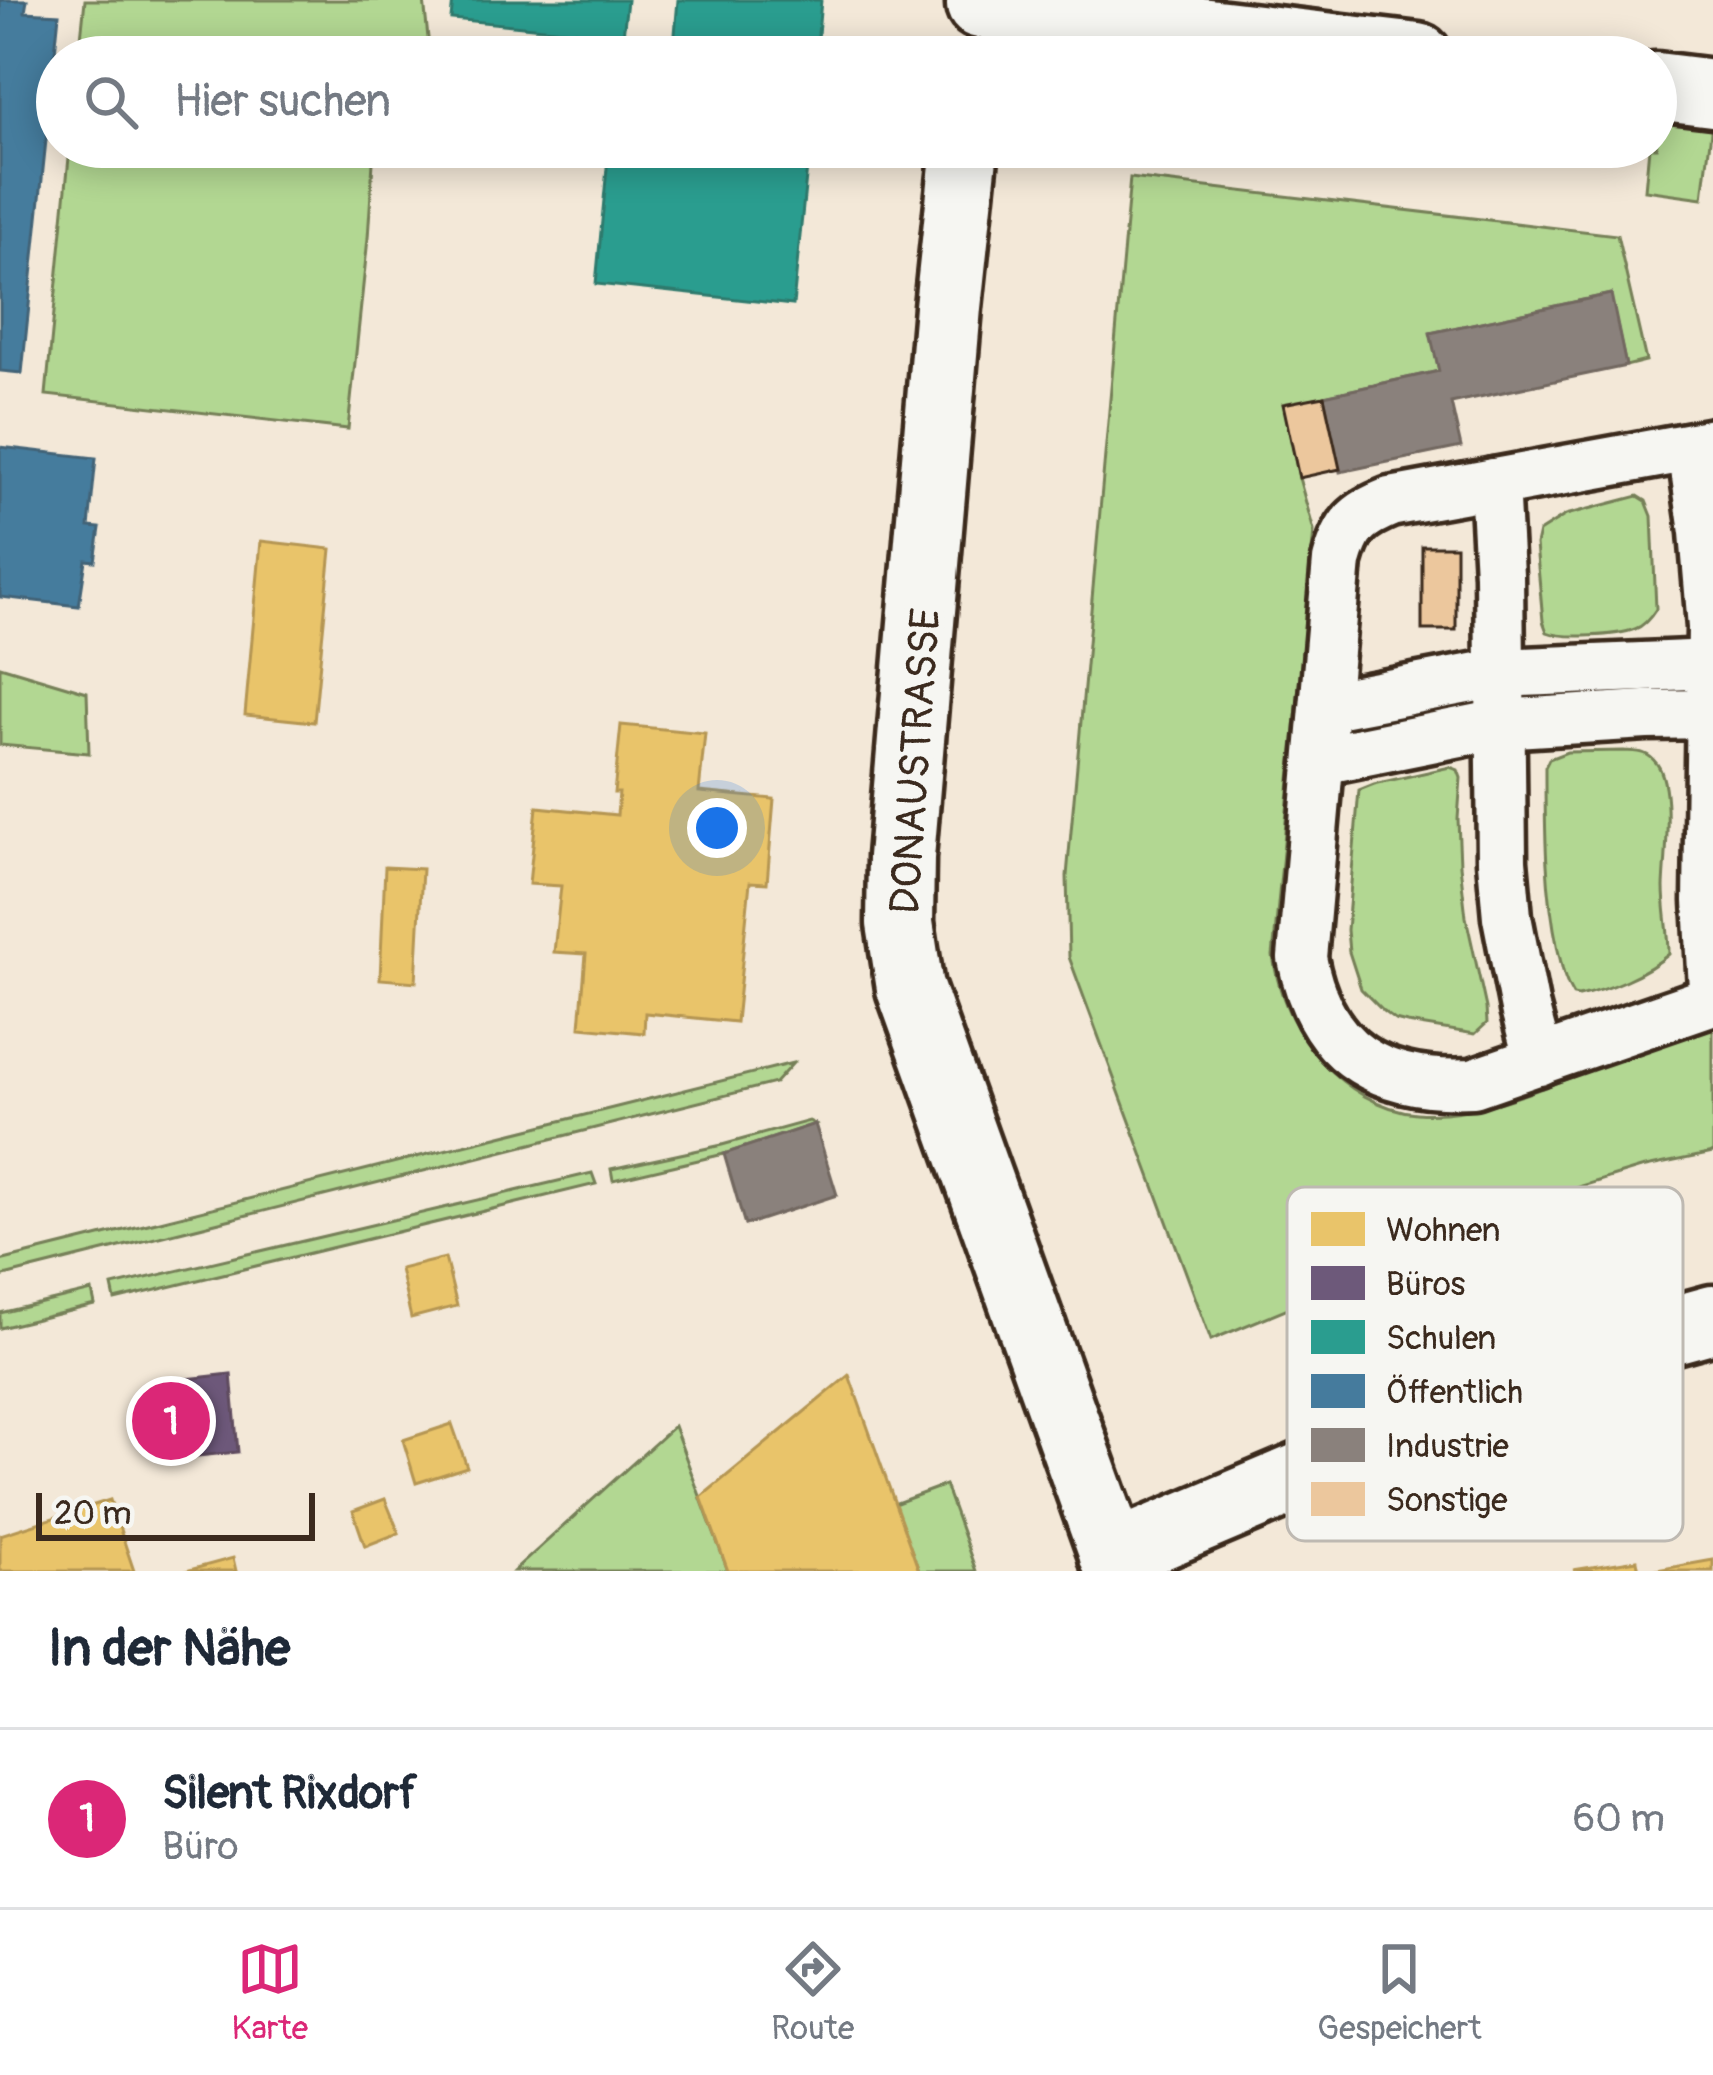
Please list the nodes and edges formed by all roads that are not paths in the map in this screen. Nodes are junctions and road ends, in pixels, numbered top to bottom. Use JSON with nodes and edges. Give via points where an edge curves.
{"nodes":[{"id":1,"x":978,"y":21,"type":"edge"},
{"id":2,"x":1161,"y":36,"type":"edge"},
{"id":3,"x":1677,"y":89,"type":"edge"},
{"id":4,"x":1713,"y":93,"type":"edge"},
{"id":5,"x":963,"y":168,"type":"edge"},
{"id":6,"x":1703,"y":446,"type":"edge"},
{"id":7,"x":1494,"y":483,"type":"junction"},
{"id":8,"x":1713,"y":664,"type":"edge"},
{"id":9,"x":1499,"y":674,"type":"junction"},
{"id":10,"x":1324,"y":706,"type":"junction"},
{"id":11,"x":1712,"y":714,"type":"edge"},
{"id":12,"x":1500,"y":724,"type":"junction"},
{"id":13,"x":1321,"y":760,"type":"junction"},
{"id":14,"x":1713,"y":988,"type":"edge"},
{"id":15,"x":1713,"y":1000,"type":"edge"},
{"id":16,"x":1539,"y":1061,"type":"junction"},
{"id":17,"x":1713,"y":1319,"type":"edge"},
{"id":18,"x":1683,"y":1327,"type":"edge"},
{"id":19,"x":1287,"y":1488,"type":"edge"},
{"id":20,"x":1116,"y":1564,"type":"edge"}],
"edges":[{"from":1,"to":2,"type":"street"},
{"from":3,"to":4,"type":"street"},
{"from":5,"to":20,"type":"street","name":"DONAUSTRASSE","via":[[900,923],[910,988]]},
{"from":6,"to":7,"type":"lane"},
{"from":6,"to":8,"type":"lane"},
{"from":7,"to":9,"type":"lane"},
{"from":7,"to":10,"type":"lane","via":[[1390,502],[1354,521],[1337,561]]},
{"from":8,"to":9,"type":"lane"},
{"from":8,"to":11,"type":"lane"},
{"from":9,"to":10,"type":"lane"},
{"from":9,"to":12,"type":"lane"},
{"from":10,"to":13,"type":"lane"},
{"from":11,"to":12,"type":"lane"},
{"from":11,"to":14,"type":"lane"},
{"from":12,"to":13,"type":"lane"},
{"from":12,"to":16,"type":"lane","via":[[1508,917]]},
{"from":13,"to":16,"type":"lane","via":[[1302,958],[1323,1020],[1346,1049],[1406,1081],[1473,1083]]},
{"from":15,"to":16,"type":"lane"},
{"from":17,"to":18,"type":"street"},
{"from":19,"to":20,"type":"street"}]}
